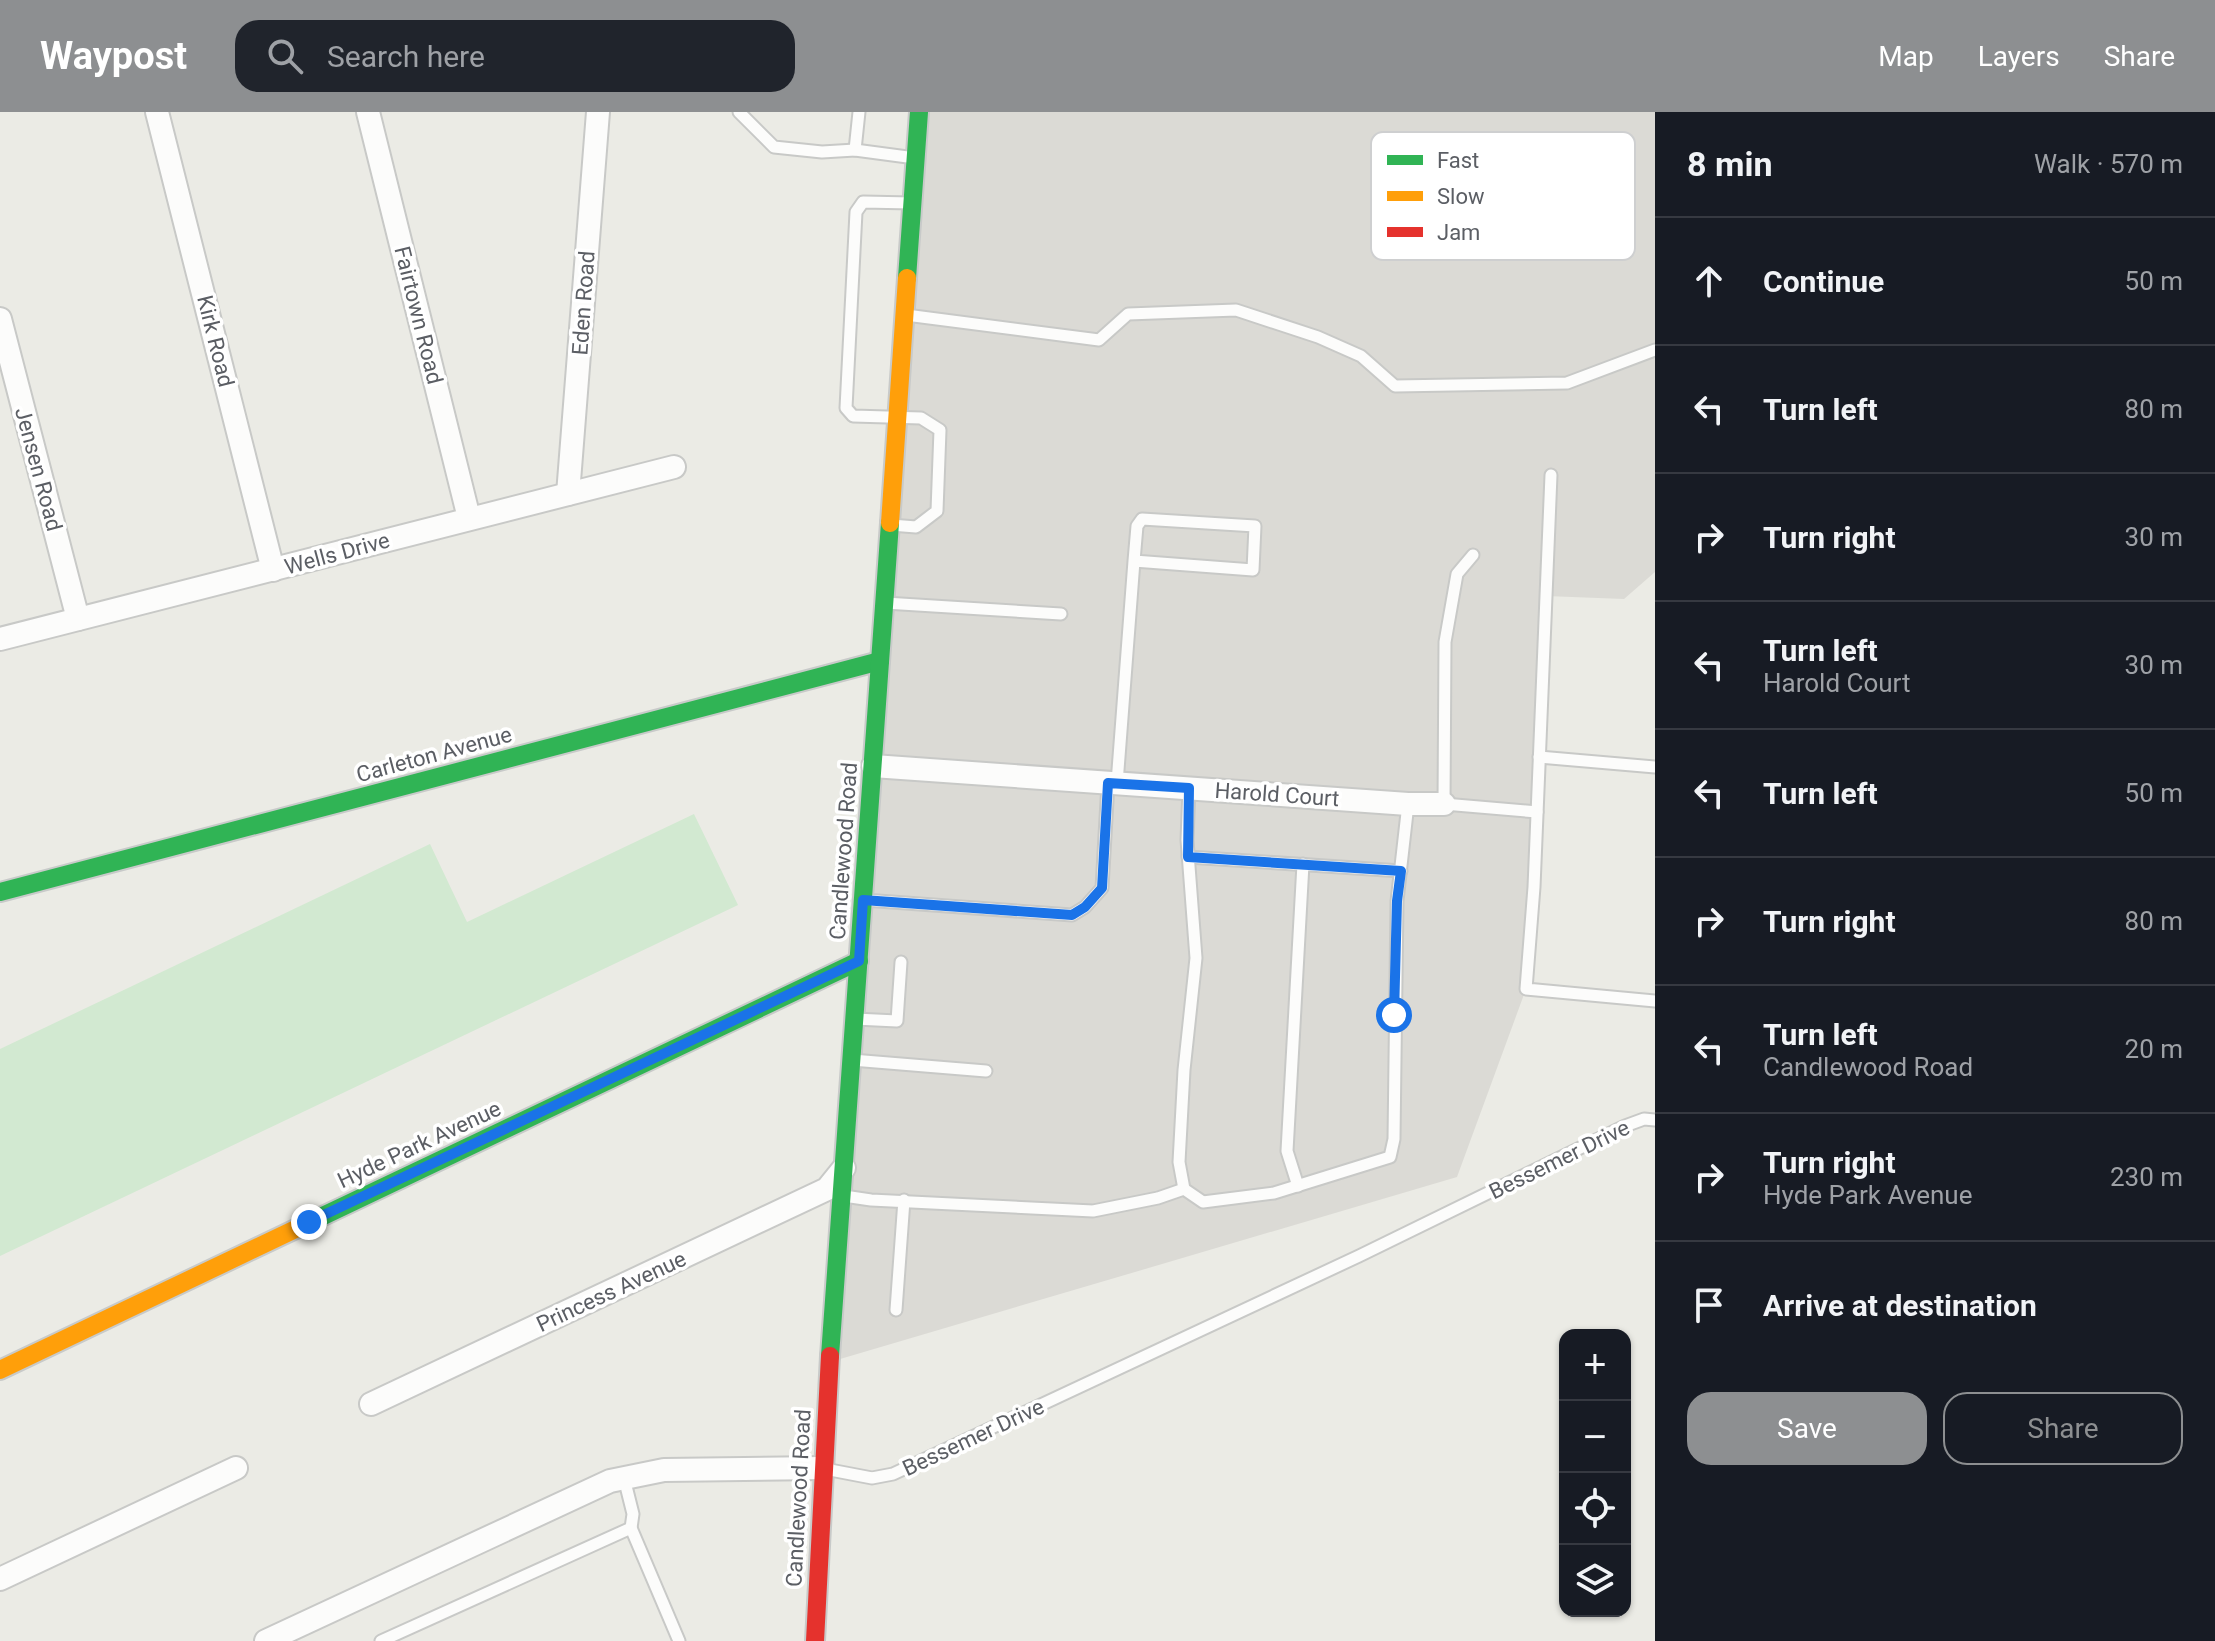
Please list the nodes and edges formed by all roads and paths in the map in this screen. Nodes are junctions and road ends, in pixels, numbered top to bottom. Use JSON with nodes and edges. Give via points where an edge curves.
{"nodes":[{"id":1,"x":158,"y":112,"type":"edge"},
{"id":2,"x":368,"y":112,"type":"edge"},
{"id":3,"x":598,"y":112,"type":"edge"},
{"id":4,"x":739,"y":112,"type":"edge"},
{"id":5,"x":859,"y":112,"type":"edge"},
{"id":6,"x":919,"y":112,"type":"edge"},
{"id":7,"x":855,"y":150,"type":"junction"},
{"id":8,"x":916,"y":158,"type":"junction"},
{"id":9,"x":913,"y":203,"type":"junction"},
{"id":10,"x":905,"y":315,"type":"junction"},
{"id":11,"x":0,"y":319,"type":"edge"},
{"id":12,"x":1655,"y":350,"type":"edge"},
{"id":13,"x":897,"y":418,"type":"junction"},
{"id":14,"x":674,"y":467,"type":"dead end"},
{"id":15,"x":1551,"y":475,"type":"dead end"},
{"id":16,"x":568,"y":494,"type":"junction"},
{"id":17,"x":469,"y":518,"type":"junction"},
{"id":18,"x":890,"y":525,"type":"junction"},
{"id":19,"x":1473,"y":555,"type":"dead end"},
{"id":20,"x":1134,"y":561,"type":"junction"},
{"id":21,"x":273,"y":570,"type":"junction"},
{"id":22,"x":884,"y":603,"type":"junction"},
{"id":23,"x":1061,"y":614,"type":"dead end"},
{"id":24,"x":78,"y":619,"type":"junction"},
{"id":25,"x":0,"y":639,"type":"edge"},
{"id":26,"x":880,"y":661,"type":"junction"},
{"id":27,"x":1539,"y":757,"type":"junction"},
{"id":28,"x":873,"y":766,"type":"junction"},
{"id":29,"x":1655,"y":767,"type":"edge"},
{"id":30,"x":1112,"y":783,"type":"junction"},
{"id":31,"x":1189,"y":788,"type":"junction"},
{"id":32,"x":1408,"y":804,"type":"junction"},
{"id":33,"x":1444,"y":804,"type":"junction"},
{"id":34,"x":1537,"y":812,"type":"junction"},
{"id":35,"x":1188,"y":857,"type":"junction"},
{"id":36,"x":1303,"y":864,"type":"junction"},
{"id":37,"x":1401,"y":871,"type":"junction"},
{"id":38,"x":0,"y":892,"type":"edge"},
{"id":39,"x":863,"y":900,"type":"junction"},
{"id":40,"x":859,"y":961,"type":"junction"},
{"id":41,"x":901,"y":962,"type":"dead end"},
{"id":42,"x":1655,"y":1001,"type":"edge"},
{"id":43,"x":855,"y":1019,"type":"junction"},
{"id":44,"x":852,"y":1060,"type":"junction"},
{"id":45,"x":986,"y":1071,"type":"dead end"},
{"id":46,"x":1655,"y":1120,"type":"edge"},
{"id":47,"x":844,"y":1168,"type":"junction"},
{"id":48,"x":1298,"y":1186,"type":"junction"},
{"id":49,"x":1184,"y":1189,"type":"junction"},
{"id":50,"x":842,"y":1195,"type":"junction"},
{"id":51,"x":898,"y":1200,"type":"junction"},
{"id":52,"x":896,"y":1310,"type":"dead end"},
{"id":53,"x":0,"y":1370,"type":"edge"},
{"id":54,"x":371,"y":1404,"type":"dead end"},
{"id":55,"x":236,"y":1468,"type":"dead end"},
{"id":56,"x":823,"y":1468,"type":"junction"},
{"id":57,"x":624,"y":1478,"type":"junction"},
{"id":58,"x":631,"y":1528,"type":"junction"},
{"id":59,"x":0,"y":1579,"type":"edge"},
{"id":60,"x":266,"y":1641,"type":"edge"},
{"id":61,"x":381,"y":1641,"type":"edge"},
{"id":62,"x":679,"y":1641,"type":"edge"},
{"id":63,"x":815,"y":1641,"type":"edge"}],
"edges":[{"from":1,"to":21,"type":"street","name":"Kirk Road"},
{"from":2,"to":17,"type":"street","name":"Fairtown Road"},
{"from":3,"to":16,"type":"street","name":"Eden Road"},
{"from":4,"to":7,"type":"lane","via":[[774,147]]},
{"from":5,"to":7,"type":"lane"},
{"from":6,"to":8,"type":"street","name":"Candlewood Road"},
{"from":7,"to":8,"type":"lane"},
{"from":8,"to":9,"type":"street","name":"Candlewood Road"},
{"from":9,"to":10,"type":"street","name":"Candlewood Road"},
{"from":9,"to":13,"type":"lane","via":[[863,202],[856,212],[846,408],[853,416]]},
{"from":10,"to":12,"type":"lane","via":[[1099,340],[1128,314],[1236,310],[1361,356],[1395,386],[1567,383]]},
{"from":10,"to":13,"type":"street","name":"Candlewood Road"},
{"from":11,"to":24,"type":"street","name":"Jensen Road"},
{"from":13,"to":18,"type":"street","name":"Candlewood Road"},
{"from":13,"to":18,"type":"lane","via":[[920,418],[940,430],[937,511],[916,527]]},
{"from":14,"to":16,"type":"street","name":"Wells Drive"},
{"from":15,"to":27,"type":"lane"},
{"from":16,"to":17,"type":"street","name":"Wells Drive"},
{"from":17,"to":21,"type":"street","name":"Wells Drive"},
{"from":18,"to":22,"type":"street","name":"Candlewood Road"},
{"from":19,"to":33,"type":"lane","via":[[1457,574],[1445,642]]},
{"from":20,"to":20,"type":"lane","via":[[1142,519],[1255,526],[1253,570]]},
{"from":20,"to":30,"type":"lane"},
{"from":21,"to":24,"type":"street","name":"Wells Drive"},
{"from":22,"to":23,"type":"lane"},
{"from":22,"to":26,"type":"street","name":"Candlewood Road"},
{"from":24,"to":25,"type":"street","name":"Wells Drive"},
{"from":26,"to":28,"type":"street","name":"Candlewood Road"},
{"from":26,"to":38,"type":"street","name":"Carleton Avenue"},
{"from":27,"to":29,"type":"lane"},
{"from":27,"to":34,"type":"lane"},
{"from":28,"to":30,"type":"street","name":"Harold Court"},
{"from":28,"to":39,"type":"street","name":"Candlewood Road"},
{"from":30,"to":31,"type":"street","name":"Harold Court"},
{"from":30,"to":39,"type":"lane","via":[[1102,888],[1072,915]]},
{"from":31,"to":32,"type":"street","name":"Harold Court"},
{"from":31,"to":35,"type":"lane"},
{"from":32,"to":33,"type":"street","name":"Harold Court"},
{"from":32,"to":37,"type":"lane"},
{"from":33,"to":34,"type":"lane","name":"Harold Court"},
{"from":34,"to":42,"type":"lane","via":[[1526,989]]},
{"from":35,"to":36,"type":"lane"},
{"from":35,"to":49,"type":"lane","via":[[1196,958],[1179,1162]]},
{"from":36,"to":37,"type":"lane"},
{"from":36,"to":48,"type":"lane","via":[[1287,1151]]},
{"from":37,"to":48,"type":"lane","via":[[1390,1157]]},
{"from":39,"to":40,"type":"street","name":"Candlewood Road"},
{"from":40,"to":43,"type":"street","name":"Candlewood Road"},
{"from":40,"to":53,"type":"street","name":"Hyde Park Avenue"},
{"from":41,"to":43,"type":"lane","via":[[897,1021]]},
{"from":43,"to":44,"type":"street","name":"Candlewood Road"},
{"from":44,"to":45,"type":"lane"},
{"from":44,"to":47,"type":"street","name":"Candlewood Road"},
{"from":46,"to":56,"type":"lane","name":"Bessemer Drive","via":[[1625,1126],[893,1474],[872,1478]]},
{"from":47,"to":50,"type":"street","name":"Candlewood Road"},
{"from":47,"to":54,"type":"street","name":"Princess Avenue","via":[[827,1189]]},
{"from":48,"to":49,"type":"lane","via":[[1203,1202]]},
{"from":49,"to":51,"type":"lane","via":[[1093,1211]]},
{"from":50,"to":51,"type":"lane"},
{"from":50,"to":56,"type":"street","name":"Candlewood Road"},
{"from":51,"to":52,"type":"lane"},
{"from":55,"to":59,"type":"street"},
{"from":56,"to":57,"type":"street","name":"Bessemer Drive","via":[[664,1470]]},
{"from":56,"to":63,"type":"street","name":"Candlewood Road"},
{"from":57,"to":58,"type":"lane"},
{"from":57,"to":60,"type":"street","name":"Bessemer Drive","via":[[568,1499]]},
{"from":58,"to":61,"type":"lane"},
{"from":58,"to":62,"type":"lane"}]}
